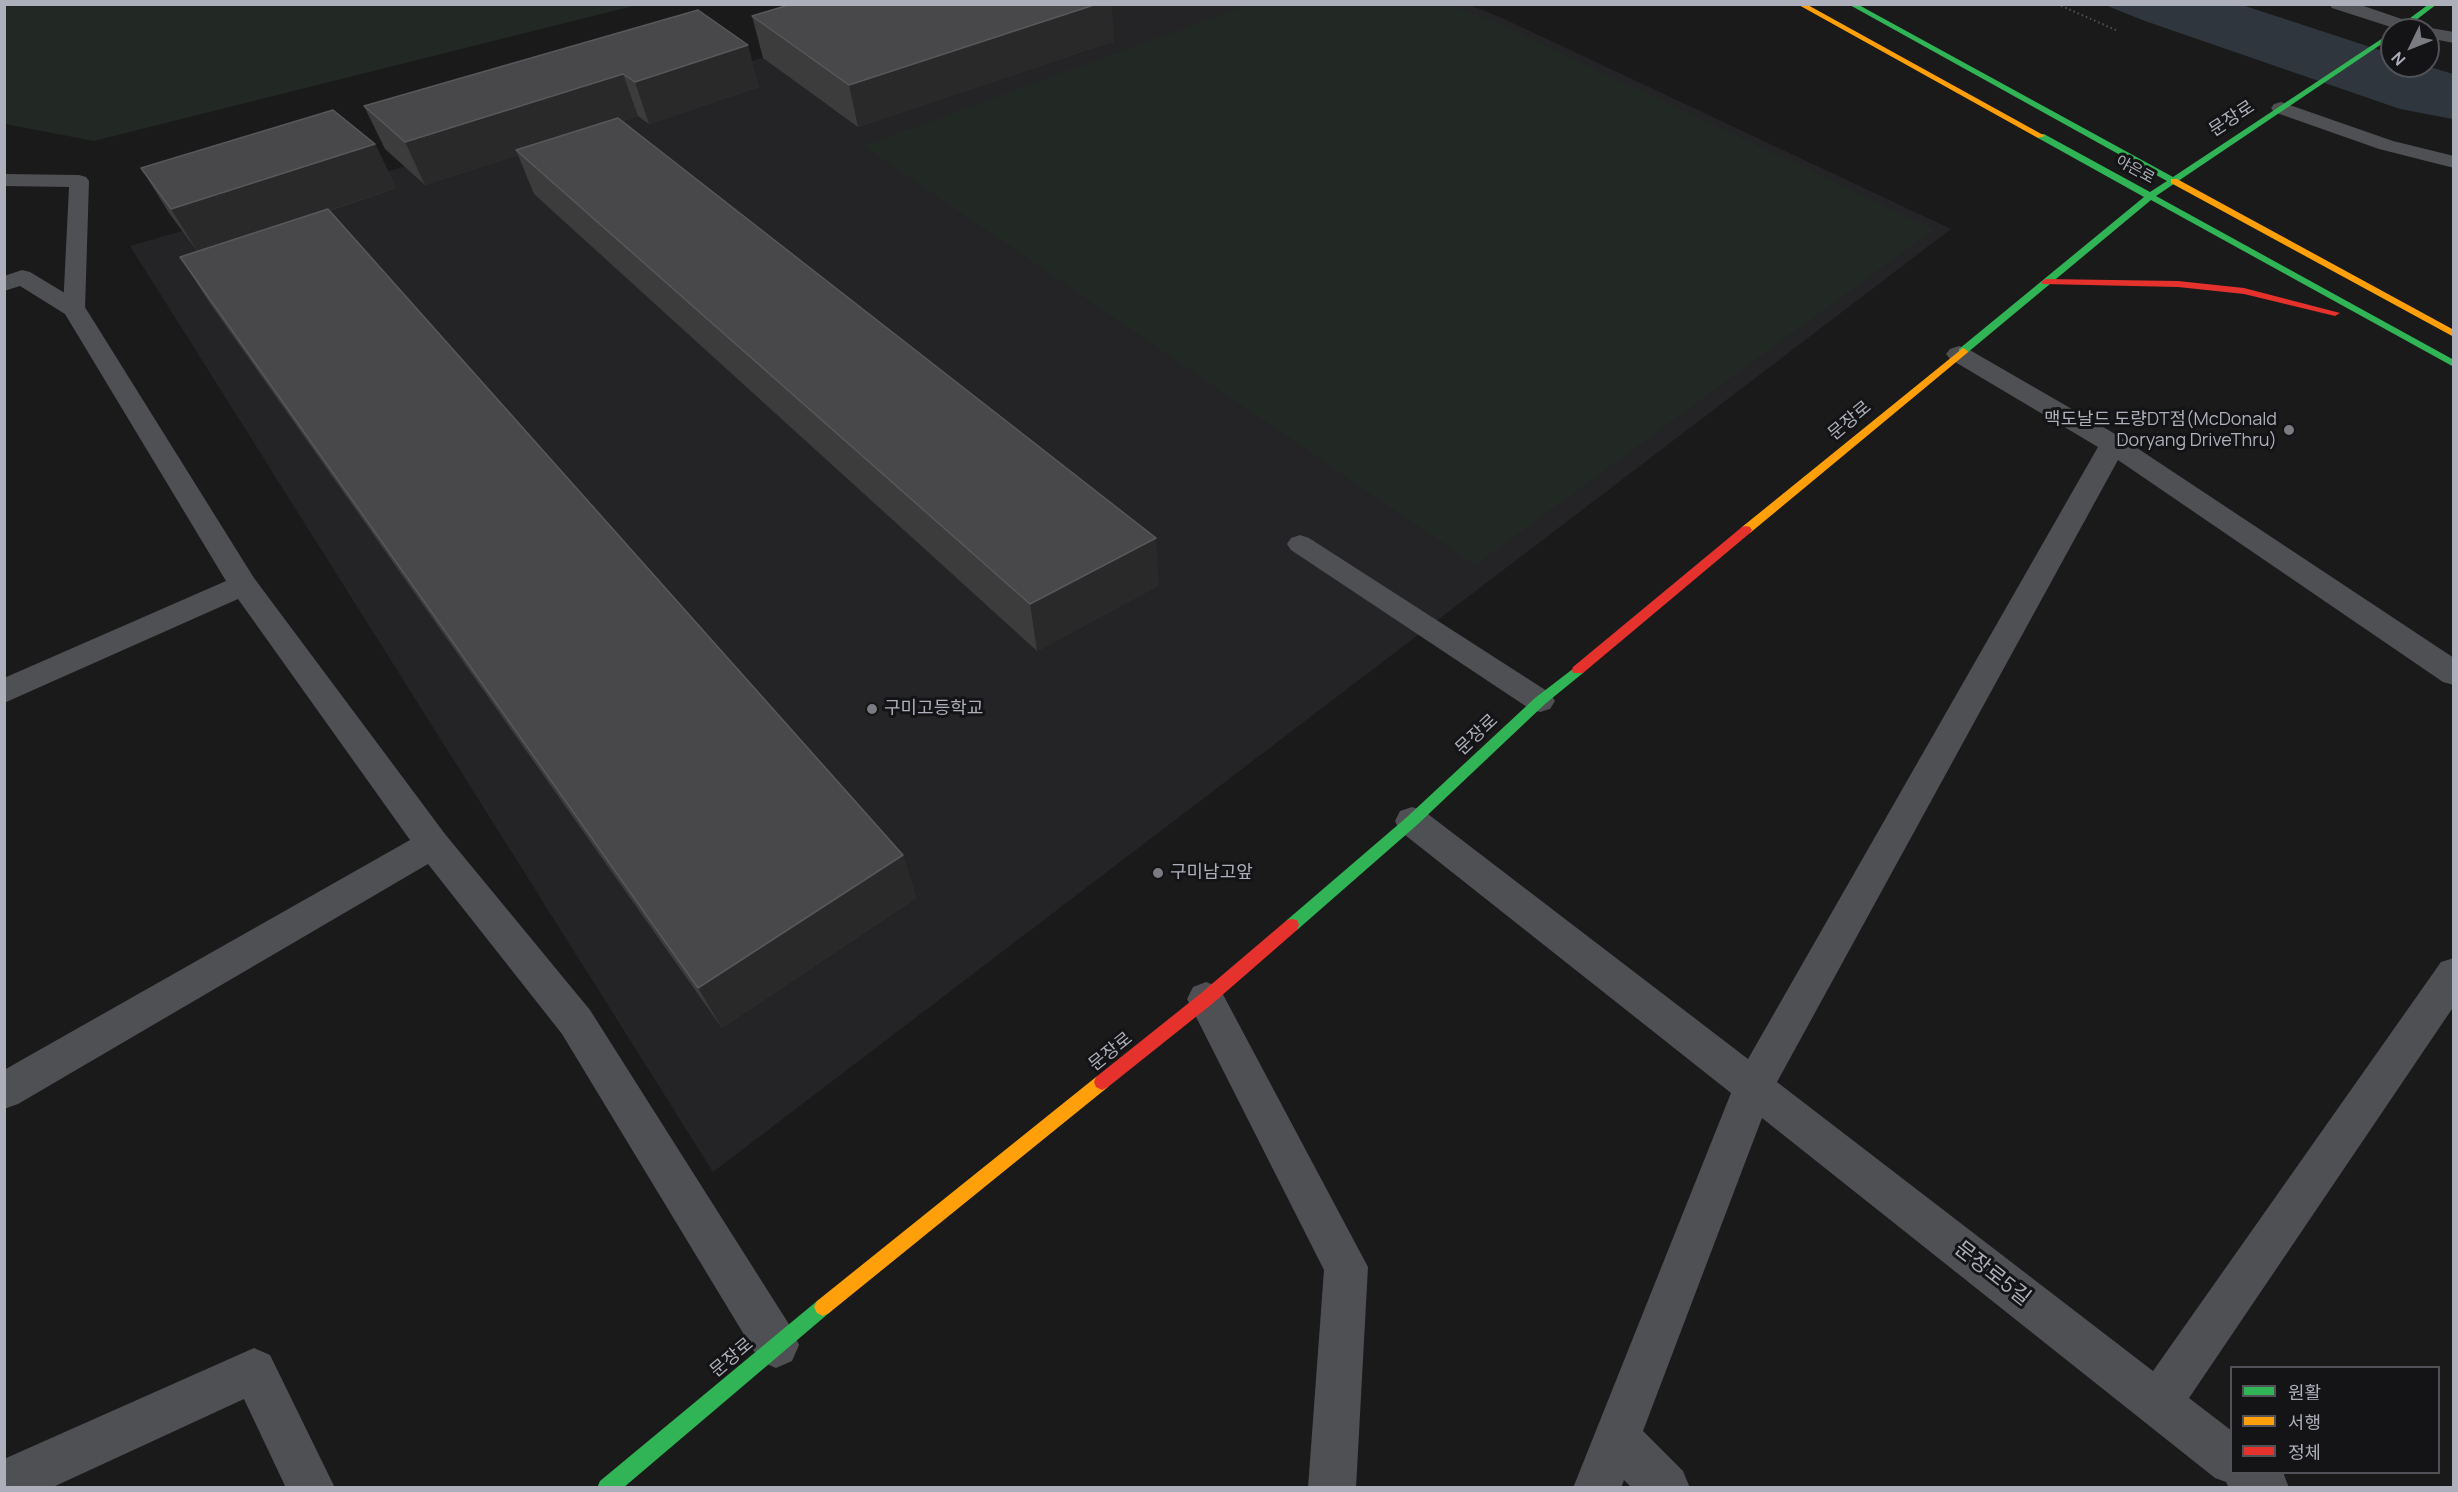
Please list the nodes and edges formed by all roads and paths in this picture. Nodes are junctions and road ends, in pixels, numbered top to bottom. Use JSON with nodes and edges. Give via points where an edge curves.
{"nodes":[{"id":1,"x":1800,"y":4,"type":"edge"},
{"id":2,"x":1851,"y":4,"type":"edge"},
{"id":3,"x":2057,"y":4,"type":"edge"},
{"id":4,"x":2338,"y":4,"type":"edge"},
{"id":5,"x":2434,"y":4,"type":"edge"},
{"id":6,"x":2417,"y":18,"type":"edge"},
{"id":7,"x":2380,"y":21,"type":"edge"},
{"id":8,"x":2118,"y":31,"type":"dead end"},
{"id":9,"x":2380,"y":45,"type":"edge"},
{"id":10,"x":2282,"y":108,"type":"junction"},
{"id":11,"x":2454,"y":162,"type":"edge"},
{"id":12,"x":4,"y":180,"type":"edge"},
{"id":13,"x":2171,"y":181,"type":"junction"},
{"id":14,"x":2149,"y":197,"type":"junction"},
{"id":15,"x":2046,"y":282,"type":"junction"},
{"id":16,"x":4,"y":284,"type":"edge"},
{"id":17,"x":74,"y":309,"type":"junction"},
{"id":18,"x":2385,"y":327,"type":"junction"},
{"id":19,"x":2454,"y":334,"type":"edge"},
{"id":20,"x":1959,"y":354,"type":"junction"},
{"id":21,"x":2454,"y":364,"type":"edge"},
{"id":22,"x":2113,"y":444,"type":"junction"},
{"id":23,"x":1300,"y":544,"type":"dead end"},
{"id":24,"x":243,"y":585,"type":"junction"},
{"id":25,"x":2454,"y":674,"type":"edge"},
{"id":26,"x":4,"y":691,"type":"edge"},
{"id":27,"x":1540,"y":701,"type":"junction"},
{"id":28,"x":1412,"y":821,"type":"junction"},
{"id":29,"x":433,"y":844,"type":"junction"},
{"id":30,"x":2454,"y":974,"type":"edge"},
{"id":31,"x":1206,"y":999,"type":"junction"},
{"id":32,"x":1753,"y":1088,"type":"junction"},
{"id":33,"x":4,"y":1091,"type":"edge"},
{"id":34,"x":776,"y":1345,"type":"junction"},
{"id":35,"x":2158,"y":1403,"type":"junction"},
{"id":36,"x":1616,"y":1437,"type":"junction"},
{"id":37,"x":2230,"y":1459,"type":"edge"},
{"id":38,"x":2247,"y":1474,"type":"edge"},
{"id":39,"x":4,"y":1484,"type":"edge"},
{"id":40,"x":311,"y":1488,"type":"edge"},
{"id":41,"x":606,"y":1488,"type":"edge"},
{"id":42,"x":1332,"y":1488,"type":"edge"},
{"id":43,"x":1597,"y":1488,"type":"edge"},
{"id":44,"x":1666,"y":1488,"type":"edge"},
{"id":45,"x":2265,"y":1488,"type":"edge"}],
"edges":[{"from":1,"to":14,"type":"street","name":"야은로"},
{"from":2,"to":13,"type":"street","name":"야은로"},
{"from":3,"to":8,"type":"path"},
{"from":4,"to":7,"type":"street"},
{"from":5,"to":6,"type":"street","name":"문장로"},
{"from":9,"to":10,"type":"street","name":"문장로"},
{"from":10,"to":11,"type":"street","via":[[2386,145]]},
{"from":10,"to":13,"type":"street","name":"문장로"},
{"from":12,"to":17,"type":"lane","via":[[79,182]]},
{"from":13,"to":14,"type":"street","name":"문장로"},
{"from":13,"to":19,"type":"street","name":"야은로"},
{"from":14,"to":15,"type":"street","name":"문장로"},
{"from":14,"to":18,"type":"street","name":"야은로"},
{"from":15,"to":18,"type":"street","via":[[2178,284],[2244,291]]},
{"from":15,"to":20,"type":"street","name":"문장로"},
{"from":16,"to":17,"type":"street","via":[[22,277]]},
{"from":17,"to":24,"type":"street"},
{"from":18,"to":21,"type":"street","name":"야은로"},
{"from":20,"to":22,"type":"street"},
{"from":20,"to":27,"type":"street","name":"문장로"},
{"from":22,"to":25,"type":"street"},
{"from":22,"to":32,"type":"street"},
{"from":23,"to":27,"type":"lane"},
{"from":24,"to":26,"type":"street"},
{"from":24,"to":29,"type":"street"},
{"from":27,"to":28,"type":"street","name":"문장로"},
{"from":28,"to":31,"type":"street","name":"문장로"},
{"from":28,"to":32,"type":"street","name":"문장로5길"},
{"from":29,"to":33,"type":"street"},
{"from":29,"to":34,"type":"street","via":[[576,1022]]},
{"from":30,"to":35,"type":"street"},
{"from":31,"to":34,"type":"street","name":"문장로"},
{"from":31,"to":42,"type":"street","via":[[1346,1267]]},
{"from":32,"to":35,"type":"street","name":"문장로5길"},
{"from":32,"to":36,"type":"street"},
{"from":34,"to":41,"type":"street","name":"문장로"},
{"from":35,"to":37,"type":"street","name":"문장로5길"},
{"from":36,"to":43,"type":"street"},
{"from":36,"to":44,"type":"street"},
{"from":38,"to":45,"type":"street"},
{"from":39,"to":40,"type":"street","via":[[254,1371]]}]}
